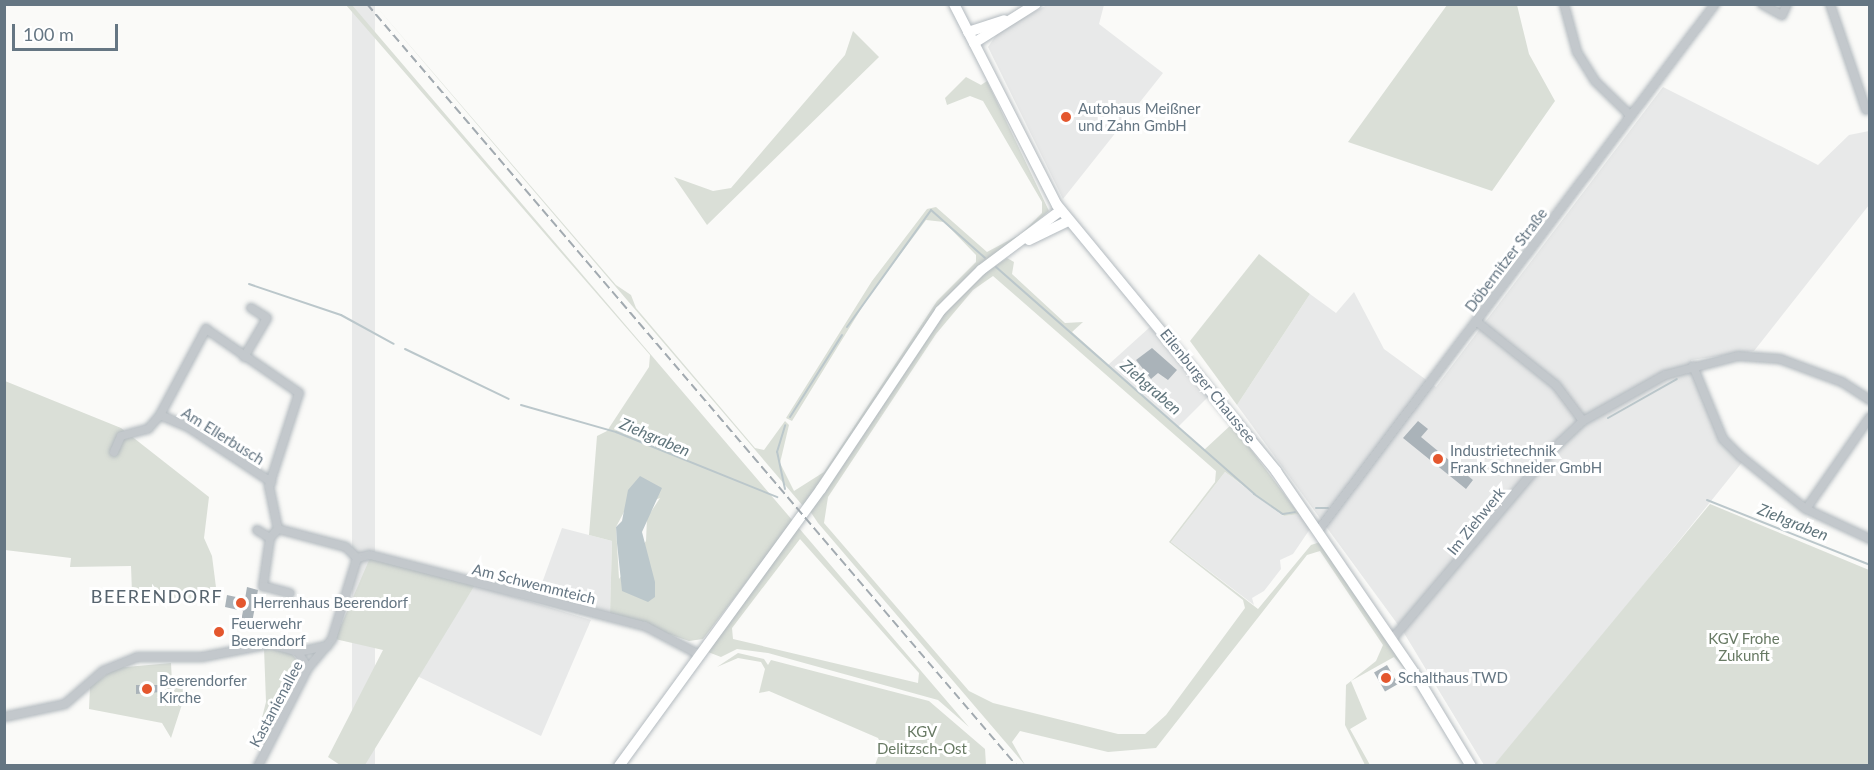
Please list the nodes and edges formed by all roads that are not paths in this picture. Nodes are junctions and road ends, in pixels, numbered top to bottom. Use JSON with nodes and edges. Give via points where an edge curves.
{"nodes":[{"id":1,"x":954,"y":4,"type":"edge"},
{"id":2,"x":1036,"y":4,"type":"edge"},
{"id":3,"x":1564,"y":4,"type":"edge"},
{"id":4,"x":1715,"y":4,"type":"edge"},
{"id":5,"x":1762,"y":4,"type":"edge"},
{"id":6,"x":1787,"y":4,"type":"edge"},
{"id":7,"x":1830,"y":4,"type":"edge"},
{"id":8,"x":1010,"y":18,"type":"junction"},
{"id":9,"x":968,"y":32,"type":"junction"},
{"id":10,"x":974,"y":43,"type":"junction"},
{"id":11,"x":1866,"y":110,"type":"dead end"},
{"id":12,"x":1631,"y":116,"type":"junction"},
{"id":13,"x":1060,"y":211,"type":"junction"},
{"id":14,"x":1068,"y":221,"type":"junction"},
{"id":15,"x":1026,"y":241,"type":"junction"},
{"id":16,"x":251,"y":308,"type":"dead end"},
{"id":17,"x":1476,"y":321,"type":"junction"},
{"id":18,"x":244,"y":357,"type":"junction"},
{"id":19,"x":1693,"y":366,"type":"junction"},
{"id":20,"x":1869,"y":400,"type":"edge"},
{"id":21,"x":160,"y":415,"type":"junction"},
{"id":22,"x":1869,"y":417,"type":"edge"},
{"id":23,"x":1583,"y":421,"type":"junction"},
{"id":24,"x":114,"y":452,"type":"dead end"},
{"id":25,"x":271,"y":482,"type":"junction"},
{"id":26,"x":1806,"y":509,"type":"junction"},
{"id":27,"x":278,"y":529,"type":"junction"},
{"id":28,"x":257,"y":530,"type":"dead end"},
{"id":29,"x":1318,"y":531,"type":"junction"},
{"id":30,"x":270,"y":538,"type":"junction"},
{"id":31,"x":1869,"y":539,"type":"edge"},
{"id":32,"x":357,"y":558,"type":"junction"},
{"id":33,"x":290,"y":593,"type":"dead end"},
{"id":34,"x":1392,"y":639,"type":"junction"},
{"id":35,"x":327,"y":646,"type":"junction"},
{"id":36,"x":298,"y":652,"type":"junction"},
{"id":37,"x":700,"y":654,"type":"junction"},
{"id":38,"x":308,"y":668,"type":"junction"},
{"id":39,"x":4,"y":717,"type":"edge"},
{"id":40,"x":258,"y":765,"type":"edge"},
{"id":41,"x":619,"y":765,"type":"edge"},
{"id":42,"x":1471,"y":765,"type":"edge"}],
"edges":[{"from":1,"to":9,"type":"main road","name":"Eilenburger Chaussee"},
{"from":2,"to":8,"type":"main road"},
{"from":3,"to":12,"type":"street","via":[[1583,61]]},
{"from":4,"to":12,"type":"street","name":"Döbernitzer Straße"},
{"from":5,"to":6,"type":"street","via":[[1782,15]]},
{"from":7,"to":11,"type":"street"},
{"from":8,"to":9,"type":"main road"},
{"from":8,"to":10,"type":"main road"},
{"from":9,"to":10,"type":"main road","name":"Eilenburger Chaussee"},
{"from":10,"to":13,"type":"main road","name":"Eilenburger Chaussee"},
{"from":12,"to":17,"type":"street","name":"Döbernitzer Straße"},
{"from":13,"to":14,"type":"main road","name":"Eilenburger Chaussee"},
{"from":13,"to":15,"type":"main road"},
{"from":14,"to":15,"type":"main road"},
{"from":14,"to":29,"type":"main road","name":"Eilenburger Chaussee","via":[[1186,358]]},
{"from":15,"to":37,"type":"main road","via":[[981,270],[940,311],[821,489]]},
{"from":16,"to":18,"type":"street","via":[[267,318]]},
{"from":17,"to":23,"type":"street","via":[[1556,385]]},
{"from":17,"to":29,"type":"street","name":"Döbernitzer Straße"},
{"from":18,"to":21,"type":"street","name":"Am Ellerbusch","via":[[206,329]]},
{"from":18,"to":25,"type":"street","name":"Am Ellerbusch","via":[[299,393]]},
{"from":19,"to":20,"type":"street","name":"Im Ziehwerk","via":[[1738,356],[1780,359],[1842,382]]},
{"from":19,"to":23,"type":"street","name":"Im Ziehwerk","via":[[1665,375]]},
{"from":19,"to":26,"type":"street","via":[[1723,439]]},
{"from":21,"to":24,"type":"street","name":"Am Ellerbusch","via":[[148,429],[121,436]]},
{"from":21,"to":25,"type":"street","name":"Am Ellerbusch","via":[[188,426]]},
{"from":22,"to":26,"type":"street"},
{"from":23,"to":34,"type":"street","name":"Im Ziehwerk","via":[[1550,452]]},
{"from":25,"to":27,"type":"street","name":"Am Ellerbusch","via":[[268,499]]},
{"from":26,"to":31,"type":"street"},
{"from":27,"to":30,"type":"street"},
{"from":27,"to":32,"type":"street","via":[[346,547]]},
{"from":28,"to":30,"type":"street"},
{"from":29,"to":34,"type":"main road","name":"Eilenburger Chaussee"},
{"from":30,"to":33,"type":"street","via":[[263,586]]},
{"from":32,"to":35,"type":"street","name":"Kastanienallee"},
{"from":32,"to":37,"type":"street","name":"Am Schwemmteich","via":[[370,555],[645,626]]},
{"from":34,"to":42,"type":"main road","name":"Eilenburger Chaussee"},
{"from":35,"to":36,"type":"street"},
{"from":35,"to":38,"type":"street","name":"Kastanienallee"},
{"from":36,"to":38,"type":"street"},
{"from":36,"to":39,"type":"street","via":[[263,644],[202,657],[127,658],[65,704]]},
{"from":37,"to":41,"type":"main road"},
{"from":38,"to":40,"type":"street","name":"Kastanienallee"}]}
